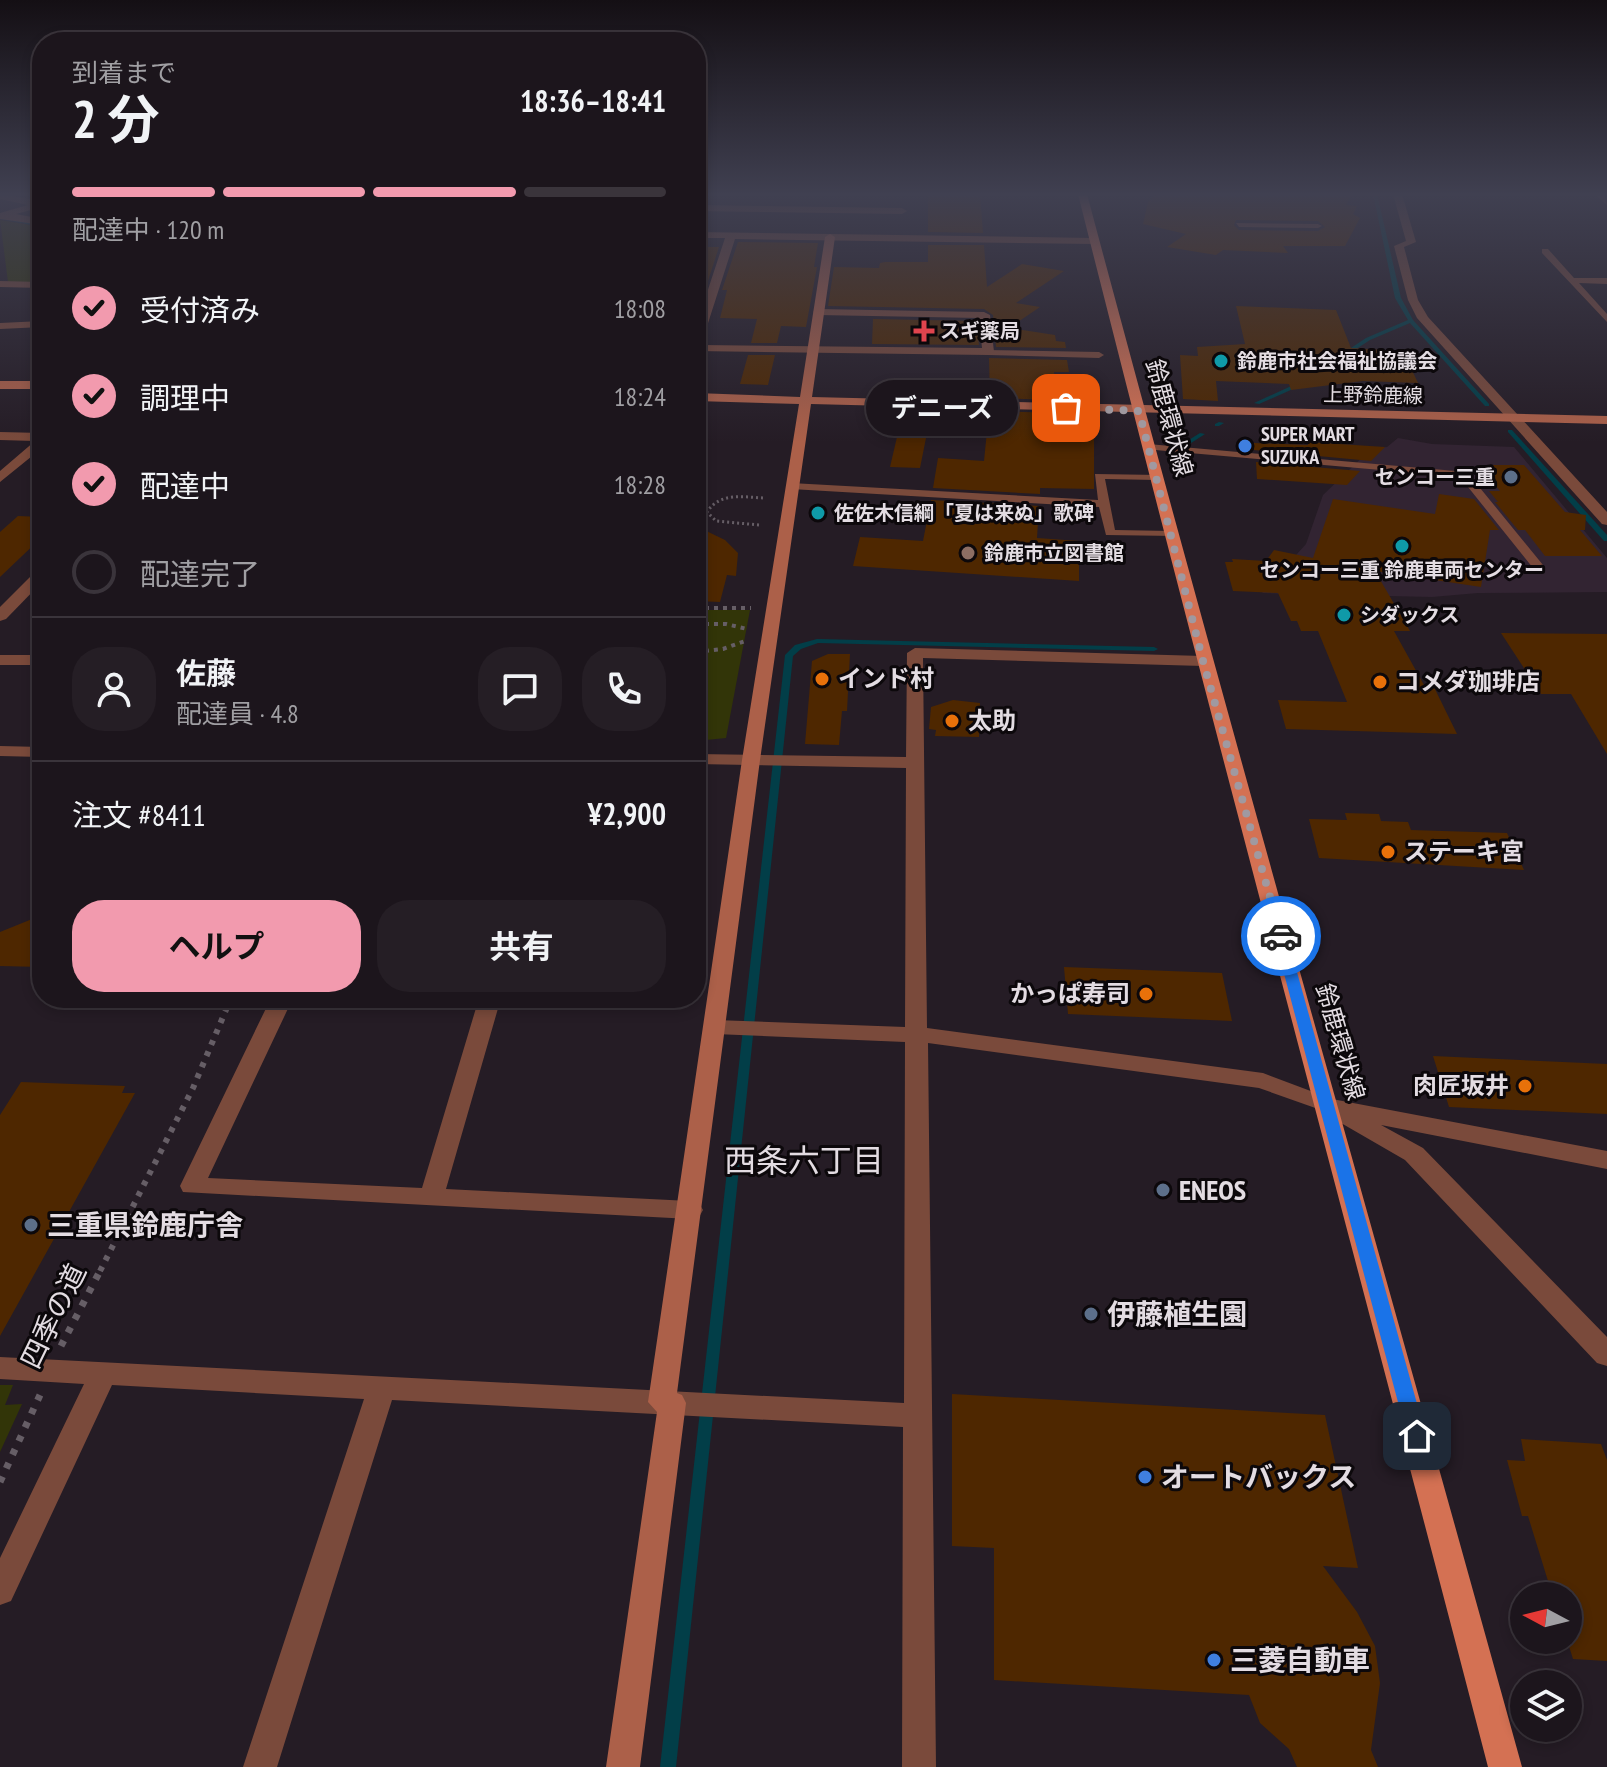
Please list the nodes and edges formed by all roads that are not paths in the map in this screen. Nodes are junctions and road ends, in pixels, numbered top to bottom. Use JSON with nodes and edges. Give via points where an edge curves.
{"nodes":[{"id":1,"x":718,"y":276,"type":"edge"},
{"id":2,"x":824,"y":276,"type":"edge"},
{"id":3,"x":1103,"y":276,"type":"edge"},
{"id":4,"x":1408,"y":276,"type":"edge"},
{"id":5,"x":1569,"y":276,"type":"edge"},
{"id":6,"x":1572,"y":280,"type":"junction"},
{"id":7,"x":1607,"y":281,"type":"edge"},
{"id":8,"x":0,"y":284,"type":"edge"},
{"id":9,"x":32,"y":285,"type":"edge"},
{"id":10,"x":818,"y":312,"type":"junction"},
{"id":11,"x":706,"y":314,"type":"edge"},
{"id":12,"x":1607,"y":319,"type":"edge"},
{"id":13,"x":32,"y":324,"type":"edge"},
{"id":14,"x":0,"y":326,"type":"edge"},
{"id":15,"x":706,"y":345,"type":"edge"},
{"id":16,"x":812,"y":349,"type":"junction"},
{"id":17,"x":988,"y":352,"type":"junction"},
{"id":18,"x":1099,"y":355,"type":"dead end"},
{"id":19,"x":0,"y":385,"type":"edge"},
{"id":20,"x":32,"y":385,"type":"edge"},
{"id":21,"x":706,"y":397,"type":"edge"},
{"id":22,"x":805,"y":399,"type":"junction"},
{"id":23,"x":1139,"y":411,"type":"junction"},
{"id":24,"x":1514,"y":418,"type":"junction"},
{"id":25,"x":1607,"y":420,"type":"edge"},
{"id":26,"x":0,"y":436,"type":"edge"},
{"id":27,"x":32,"y":438,"type":"edge"},
{"id":28,"x":1148,"y":447,"type":"junction"},
{"id":29,"x":32,"y":448,"type":"edge"},
{"id":30,"x":1156,"y":477,"type":"junction"},
{"id":31,"x":0,"y":478,"type":"edge"},
{"id":32,"x":791,"y":486,"type":"junction"},
{"id":33,"x":1105,"y":504,"type":"junction"},
{"id":34,"x":1607,"y":521,"type":"edge"},
{"id":35,"x":1171,"y":534,"type":"junction"},
{"id":36,"x":1537,"y":565,"type":"dead end"},
{"id":37,"x":32,"y":583,"type":"edge"},
{"id":38,"x":0,"y":616,"type":"edge"},
{"id":39,"x":0,"y":660,"type":"edge"},
{"id":40,"x":32,"y":660,"type":"edge"},
{"id":41,"x":1203,"y":661,"type":"junction"},
{"id":42,"x":0,"y":751,"type":"edge"},
{"id":43,"x":32,"y":752,"type":"edge"},
{"id":44,"x":706,"y":759,"type":"edge"},
{"id":45,"x":755,"y":760,"type":"junction"},
{"id":46,"x":914,"y":763,"type":"junction"},
{"id":47,"x":277,"y":1008,"type":"edge"},
{"id":48,"x":487,"y":1008,"type":"edge"},
{"id":49,"x":720,"y":1027,"type":"junction"},
{"id":50,"x":915,"y":1034,"type":"junction"},
{"id":51,"x":1328,"y":1106,"type":"junction"},
{"id":52,"x":1607,"y":1160,"type":"edge"},
{"id":53,"x":431,"y":1198,"type":"junction"},
{"id":54,"x":690,"y":1210,"type":"junction"},
{"id":55,"x":1607,"y":1355,"type":"edge"},
{"id":56,"x":0,"y":1368,"type":"edge"},
{"id":57,"x":103,"y":1374,"type":"junction"},
{"id":58,"x":382,"y":1387,"type":"junction"},
{"id":59,"x":667,"y":1403,"type":"junction"},
{"id":60,"x":917,"y":1416,"type":"junction"},
{"id":61,"x":0,"y":1591,"type":"edge"},
{"id":62,"x":260,"y":1767,"type":"edge"},
{"id":63,"x":623,"y":1767,"type":"edge"},
{"id":64,"x":919,"y":1767,"type":"edge"},
{"id":65,"x":1505,"y":1767,"type":"edge"}],
"edges":[{"from":1,"to":11,"type":"street"},
{"from":2,"to":10,"type":"street"},
{"from":3,"to":23,"type":"main road","name":"鈴鹿環状線"},
{"from":4,"to":24,"type":"street","via":[[1418,310]]},
{"from":5,"to":6,"type":"lane"},
{"from":6,"to":7,"type":"lane"},
{"from":6,"to":12,"type":"lane"},
{"from":8,"to":9,"type":"street"},
{"from":10,"to":16,"type":"street"},
{"from":10,"to":17,"type":"street","via":[[984,315]]},
{"from":13,"to":14,"type":"lane"},
{"from":15,"to":16,"type":"street"},
{"from":16,"to":17,"type":"street"},
{"from":16,"to":22,"type":"street"},
{"from":17,"to":18,"type":"lane"},
{"from":19,"to":20,"type":"street"},
{"from":21,"to":22,"type":"street","name":"上野鈴鹿線"},
{"from":22,"to":23,"type":"street","name":"上野鈴鹿線"},
{"from":22,"to":32,"type":"street"},
{"from":23,"to":24,"type":"street","name":"上野鈴鹿線"},
{"from":23,"to":28,"type":"main road","name":"鈴鹿環状線"},
{"from":24,"to":25,"type":"street","name":"上野鈴鹿線"},
{"from":24,"to":34,"type":"street"},
{"from":26,"to":27,"type":"street"},
{"from":28,"to":30,"type":"main road","name":"鈴鹿環状線"},
{"from":28,"to":36,"type":"lane","via":[[1463,474]]},
{"from":29,"to":31,"type":"street"},
{"from":30,"to":33,"type":"lane","via":[[1099,476]]},
{"from":30,"to":35,"type":"main road","name":"鈴鹿環状線"},
{"from":32,"to":33,"type":"lane"},
{"from":32,"to":45,"type":"street"},
{"from":33,"to":35,"type":"lane","via":[[1110,533]]},
{"from":35,"to":41,"type":"main road","name":"鈴鹿環状線"},
{"from":37,"to":38,"type":"street"},
{"from":39,"to":40,"type":"street"},
{"from":41,"to":46,"type":"street","via":[[915,653]]},
{"from":41,"to":51,"type":"main road","name":"鈴鹿環状線"},
{"from":42,"to":43,"type":"street"},
{"from":44,"to":45,"type":"street"},
{"from":45,"to":46,"type":"street"},
{"from":45,"to":49,"type":"street"},
{"from":46,"to":50,"type":"street"},
{"from":47,"to":53,"type":"street","via":[[192,1186]]},
{"from":48,"to":53,"type":"street"},
{"from":49,"to":50,"type":"street"},
{"from":49,"to":54,"type":"street"},
{"from":50,"to":51,"type":"street","via":[[1263,1081]]},
{"from":50,"to":60,"type":"street"},
{"from":51,"to":52,"type":"street"},
{"from":51,"to":55,"type":"street","via":[[1414,1154]]},
{"from":51,"to":65,"type":"main road","name":"鈴鹿環状線"},
{"from":53,"to":54,"type":"street"},
{"from":54,"to":59,"type":"street"},
{"from":56,"to":57,"type":"street"},
{"from":57,"to":58,"type":"street"},
{"from":57,"to":61,"type":"street"},
{"from":58,"to":59,"type":"street"},
{"from":58,"to":62,"type":"street"},
{"from":59,"to":60,"type":"street"},
{"from":59,"to":63,"type":"street"},
{"from":60,"to":64,"type":"street"}]}
